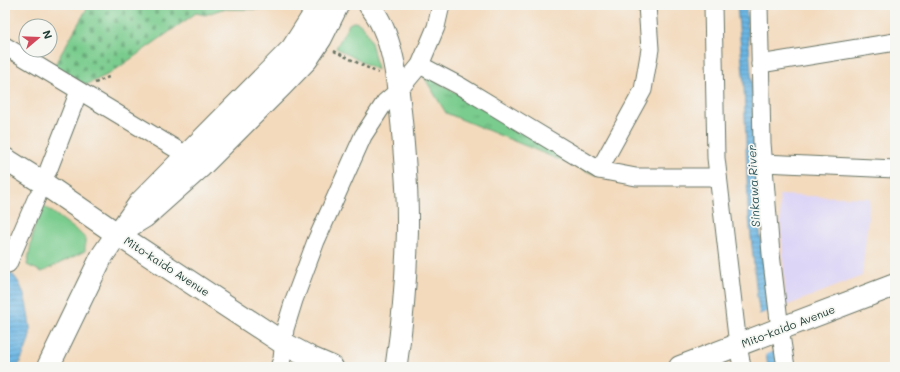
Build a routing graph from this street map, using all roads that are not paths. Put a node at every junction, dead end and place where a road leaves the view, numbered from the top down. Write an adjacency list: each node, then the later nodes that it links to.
1 (317, 5): 14 (street)
2 (338, 5): 22 (street)
3 (369, 5): 12 (street)
4 (441, 5): 11 (street)
5 (647, 5): 18 (street)
6 (713, 5): 20 (street)
7 (759, 5): 10 (street)
8 (895, 42): 10 (street)
9 (7, 53): 13 (street)
10 (760, 64): 16 (street)
11 (420, 65): 12 (street); 18 (street)
12 (399, 90): 26 (street); 31 (street)
13 (79, 91): 14 (street); 19 (street)
14 (186, 155): 22 (street)
15 (5, 159): 22 (main road, Mito-kaido Avenue)
16 (764, 163): 17 (street); 25 (street)
17 (895, 169)
18 (599, 170): 20 (street)
19 (48, 171)
20 (718, 177): 27 (street)
21 (37, 197): 23 (street)
22 (118, 234): 26 (main road, Mito-kaido Avenue); 28 (main road)
23 (5, 262)
24 (895, 285): 25 (main road, Mito-kaido Avenue)
25 (778, 330): 27 (main road, Mito-kaido Avenue); 34 (street)
26 (283, 342): 29 (street); 30 (main road, Mito-kaido Avenue)
27 (741, 343): 32 (main road, Mito-kaido Avenue); 33 (street)
28 (52, 359)
29 (278, 367)
30 (332, 367)
31 (396, 367)
32 (680, 367)
33 (742, 367)
34 (786, 367)

